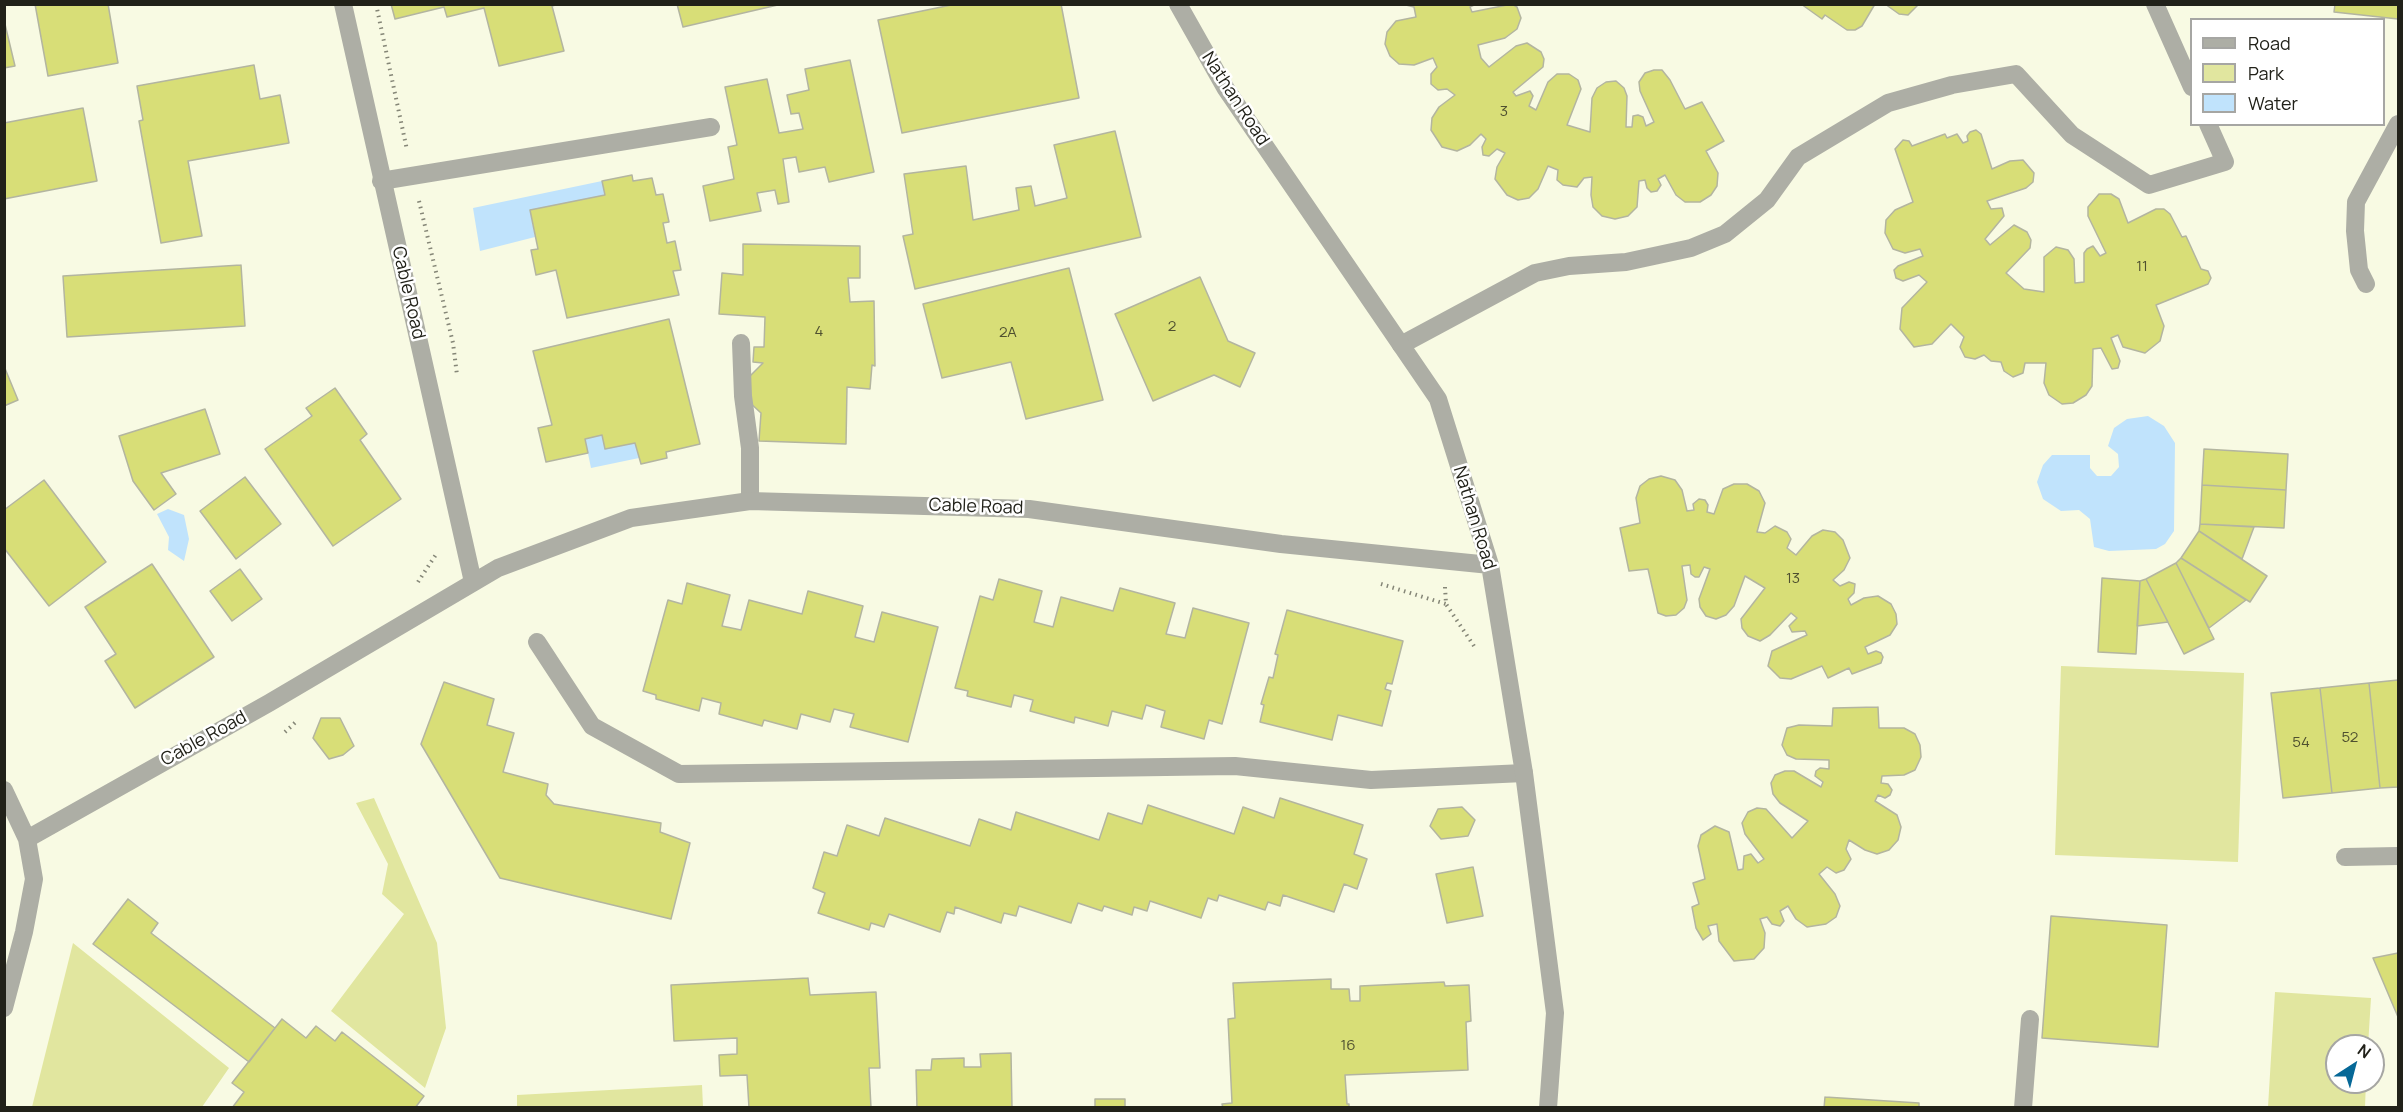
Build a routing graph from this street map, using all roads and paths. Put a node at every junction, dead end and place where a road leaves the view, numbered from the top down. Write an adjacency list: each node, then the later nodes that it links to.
1 (343, 4): 8 (street, Cable Road)
2 (1178, 4): 11 (street, Nathan Road)
3 (2155, 4): 4 (street)
4 (2190, 83)
5 (2398, 124): 9 (street)
6 (2209, 126): 11 (street)
7 (711, 127): 8 (street)
8 (381, 181): 15 (street, Cable Road)
9 (2366, 284)
10 (741, 344): 12 (street)
11 (1401, 345): 14 (street, Nathan Road)
12 (750, 501): 14 (street, Cable Road); 15 (street, Cable Road)
13 (438, 546): 17 (path)
14 (1490, 564): 22 (street, Nathan Road)
15 (473, 582): 24 (street, Cable Road)
16 (1379, 584): 18 (path)
17 (410, 587)
18 (1446, 604)
19 (537, 642): 22 (street)
20 (301, 717): 21 (path)
21 (285, 732)
22 (1524, 773): 29 (street, Nathan Road)
23 (4, 789): 24 (street)
24 (27, 839): 27 (street)
25 (2398, 856): 26 (street)
26 (2345, 857)
27 (4, 1008)
28 (2030, 1019): 30 (street)
29 (1548, 1107)
30 (2024, 1107)

